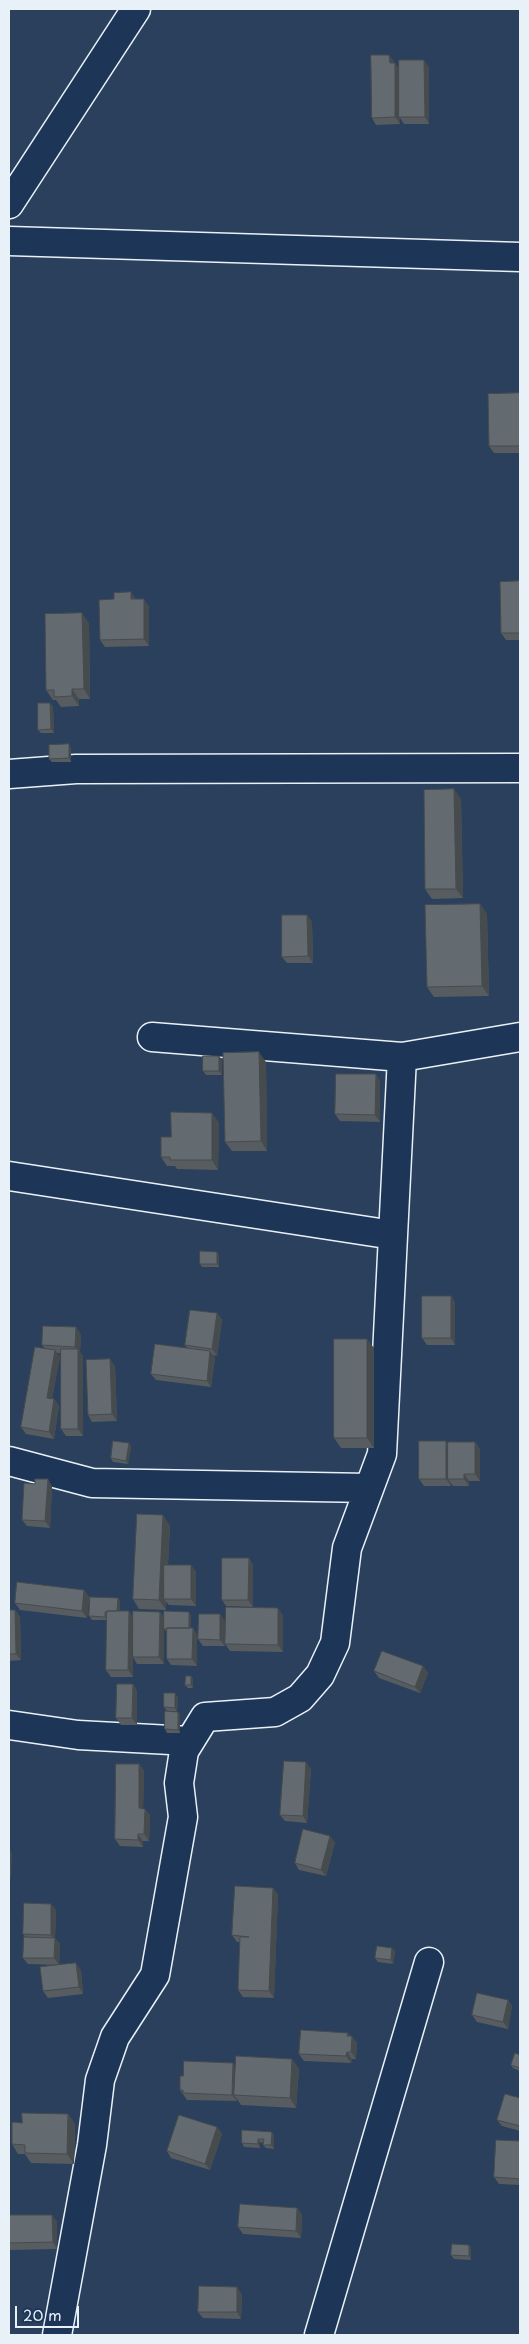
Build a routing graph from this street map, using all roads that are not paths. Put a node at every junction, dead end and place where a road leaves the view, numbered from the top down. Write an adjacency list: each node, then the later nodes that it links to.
1 (136, 9): 2 (street)
2 (9, 204)
3 (9, 241): 4 (street)
4 (520, 257)
5 (520, 768): 6 (street)
6 (9, 774)
7 (520, 1037): 9 (street)
8 (152, 1038): 9 (street)
9 (402, 1057): 11 (street)
10 (9, 1176): 11 (street)
11 (393, 1235): 13 (street)
12 (9, 1461): 13 (street)
13 (369, 1488): 15 (street)
14 (9, 1725): 15 (street)
15 (188, 1741): 17 (street)
16 (429, 1962): 18 (street)
17 (58, 2335)
18 (319, 2335)

